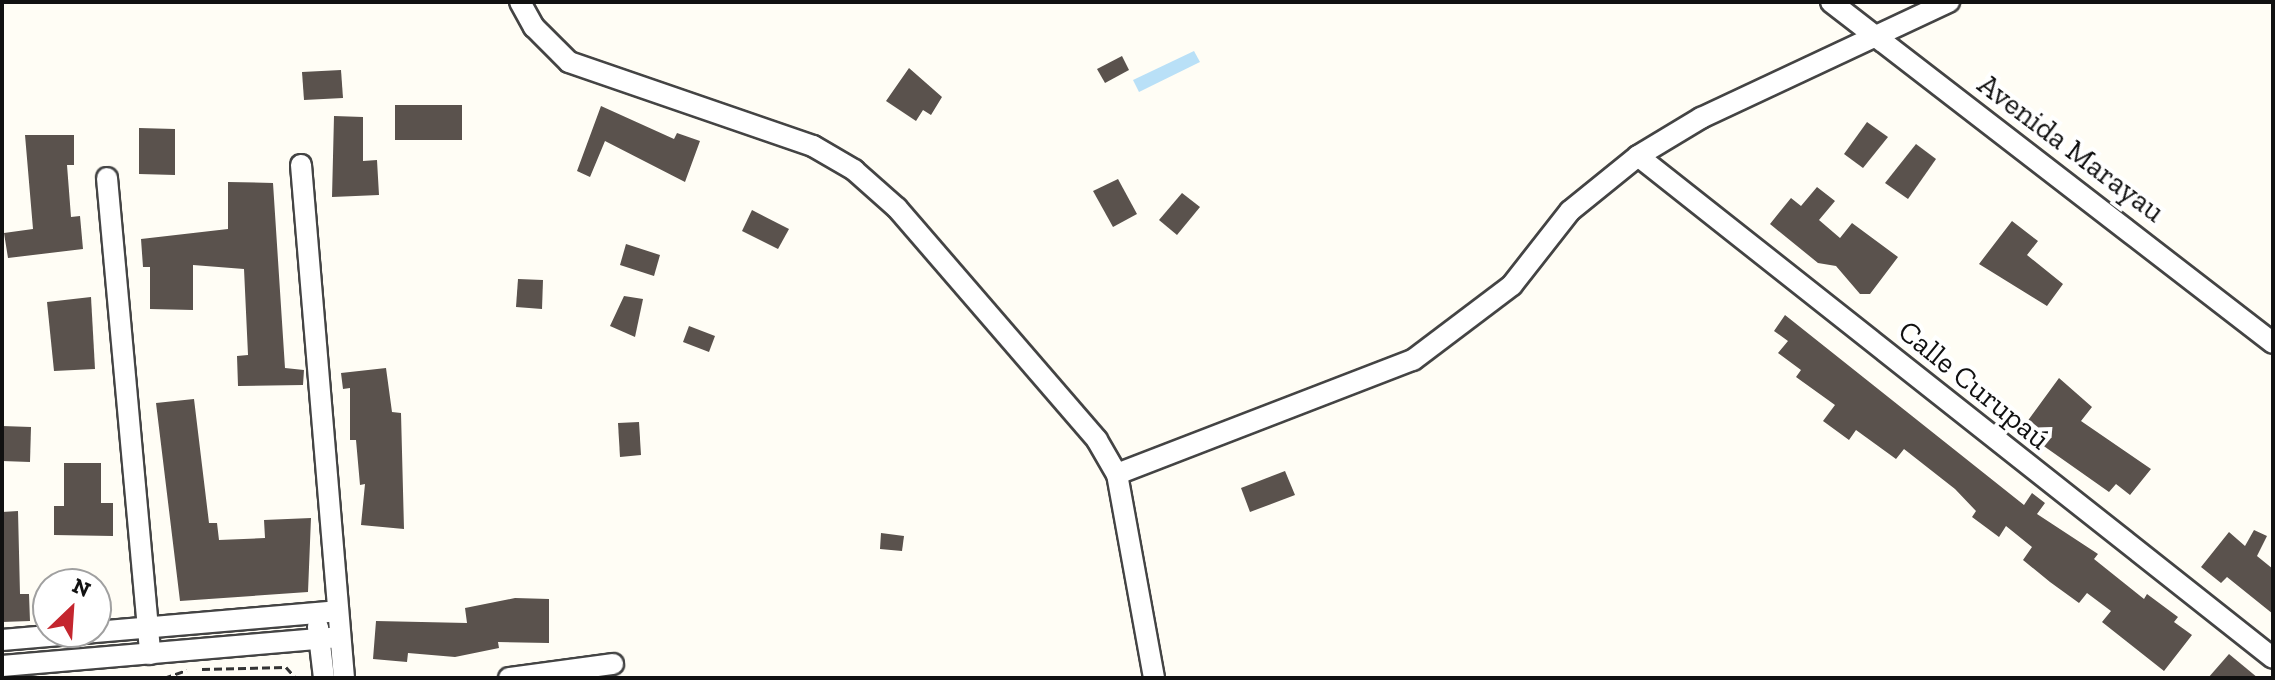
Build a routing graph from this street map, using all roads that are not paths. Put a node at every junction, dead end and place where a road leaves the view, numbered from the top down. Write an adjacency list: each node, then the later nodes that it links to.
1 (520, 2): 9 (street)
2 (1831, 2): 4 (street, Avenida Marayau)
3 (1949, 2): 4 (street)
4 (1874, 37): 5 (street); 8 (street, Avenida Marayau)
5 (1638, 156): 9 (street); 15 (street, Calle Curupaú)
6 (301, 165): 10 (street)
7 (107, 178): 11 (street)
8 (2273, 343)
9 (1117, 474): 21 (street)
10 (328, 608): 11 (street); 12 (street)
11 (148, 628): 13 (street); 14 (street)
12 (330, 638): 14 (street); 18 (street); 19 (street)
13 (2, 640)
14 (150, 654): 17 (street)
15 (2273, 658)
16 (613, 664): 20 (street)
17 (2, 666)
18 (324, 678)
19 (344, 678)
20 (509, 678)
21 (1154, 678)

